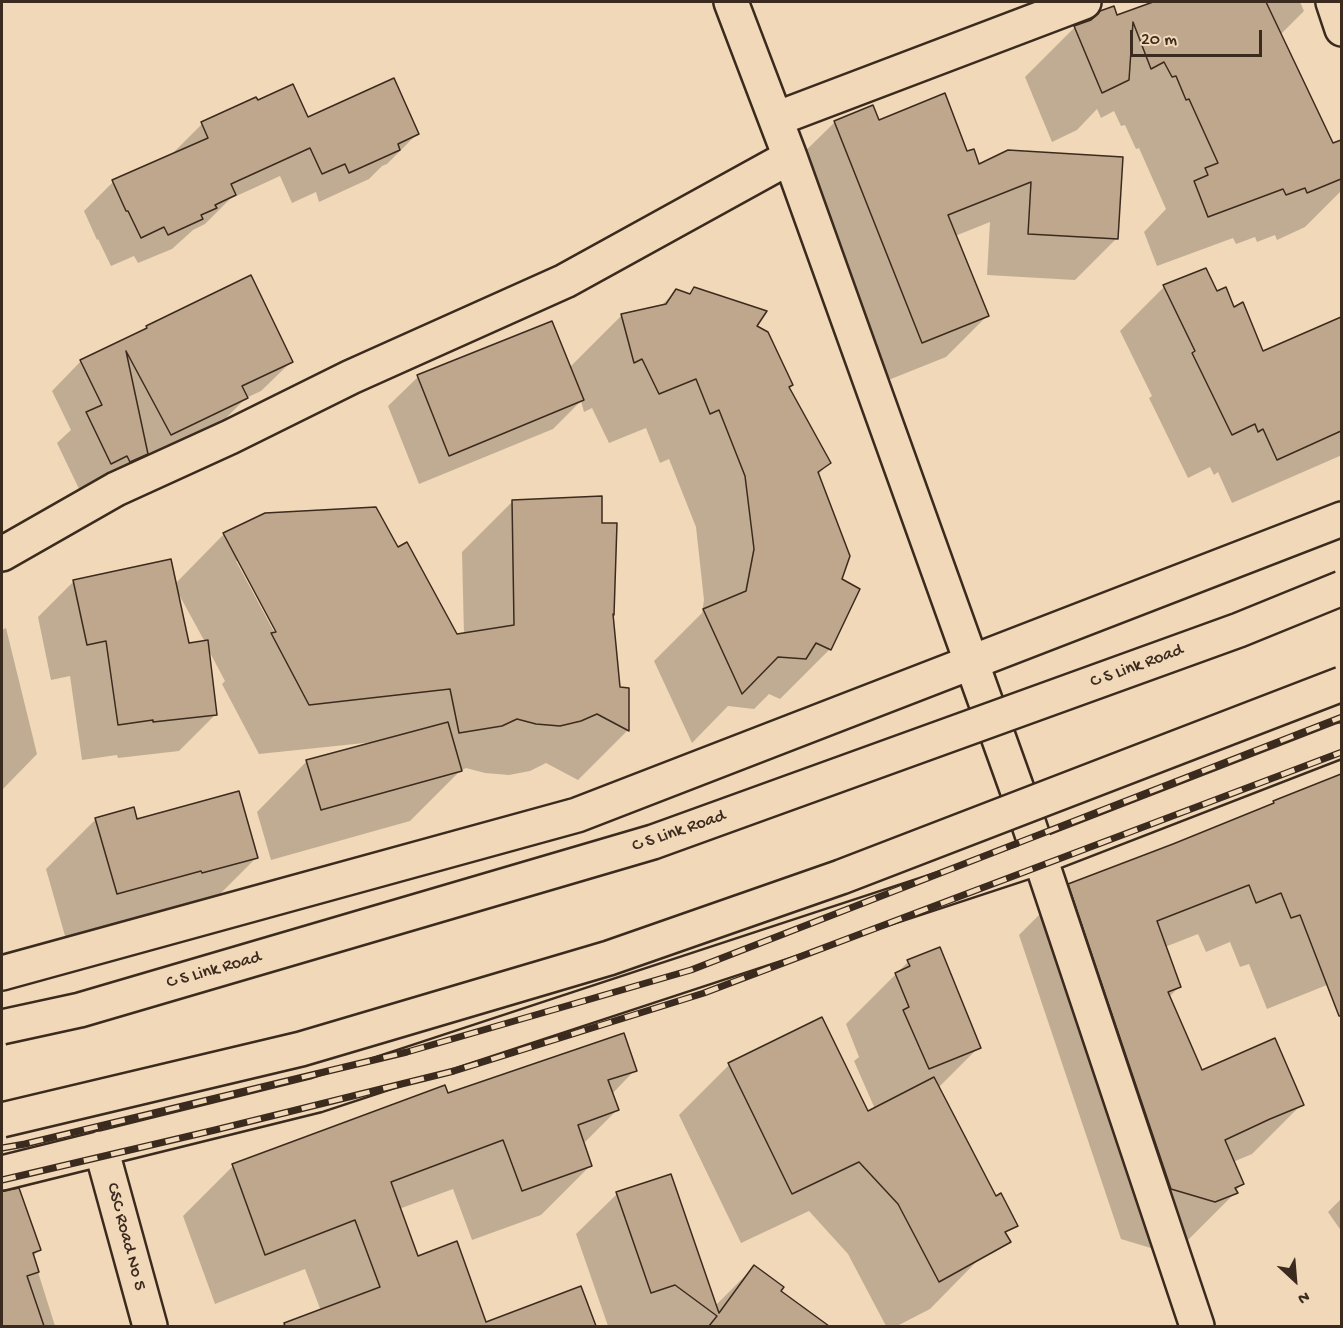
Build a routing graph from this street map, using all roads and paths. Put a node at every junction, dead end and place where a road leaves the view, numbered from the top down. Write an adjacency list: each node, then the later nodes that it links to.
1 (731, 2): 5 (street)
2 (1084, 2): 5 (street)
3 (1334, 2): 4 (street)
4 (1341, 29)
5 (776, 119): 6 (street)
6 (790, 157): 8 (street); 10 (street)
7 (1341, 519): 10 (street)
8 (2, 554)
9 (1341, 588): 15 (street, C S Link Road, bridge)
10 (972, 663): 13 (street); 14 (street)
11 (1341, 684): 16 (street, bridge)
12 (1341, 740): 13 (street)
13 (1040, 857): 17 (street); 20 (street)
14 (2, 973)
15 (2, 1027)
16 (2, 1120)
17 (100, 1148): 18 (street); 19 (street, CSC Road No 5)
18 (2, 1173)
19 (150, 1326)
20 (1197, 1326)

